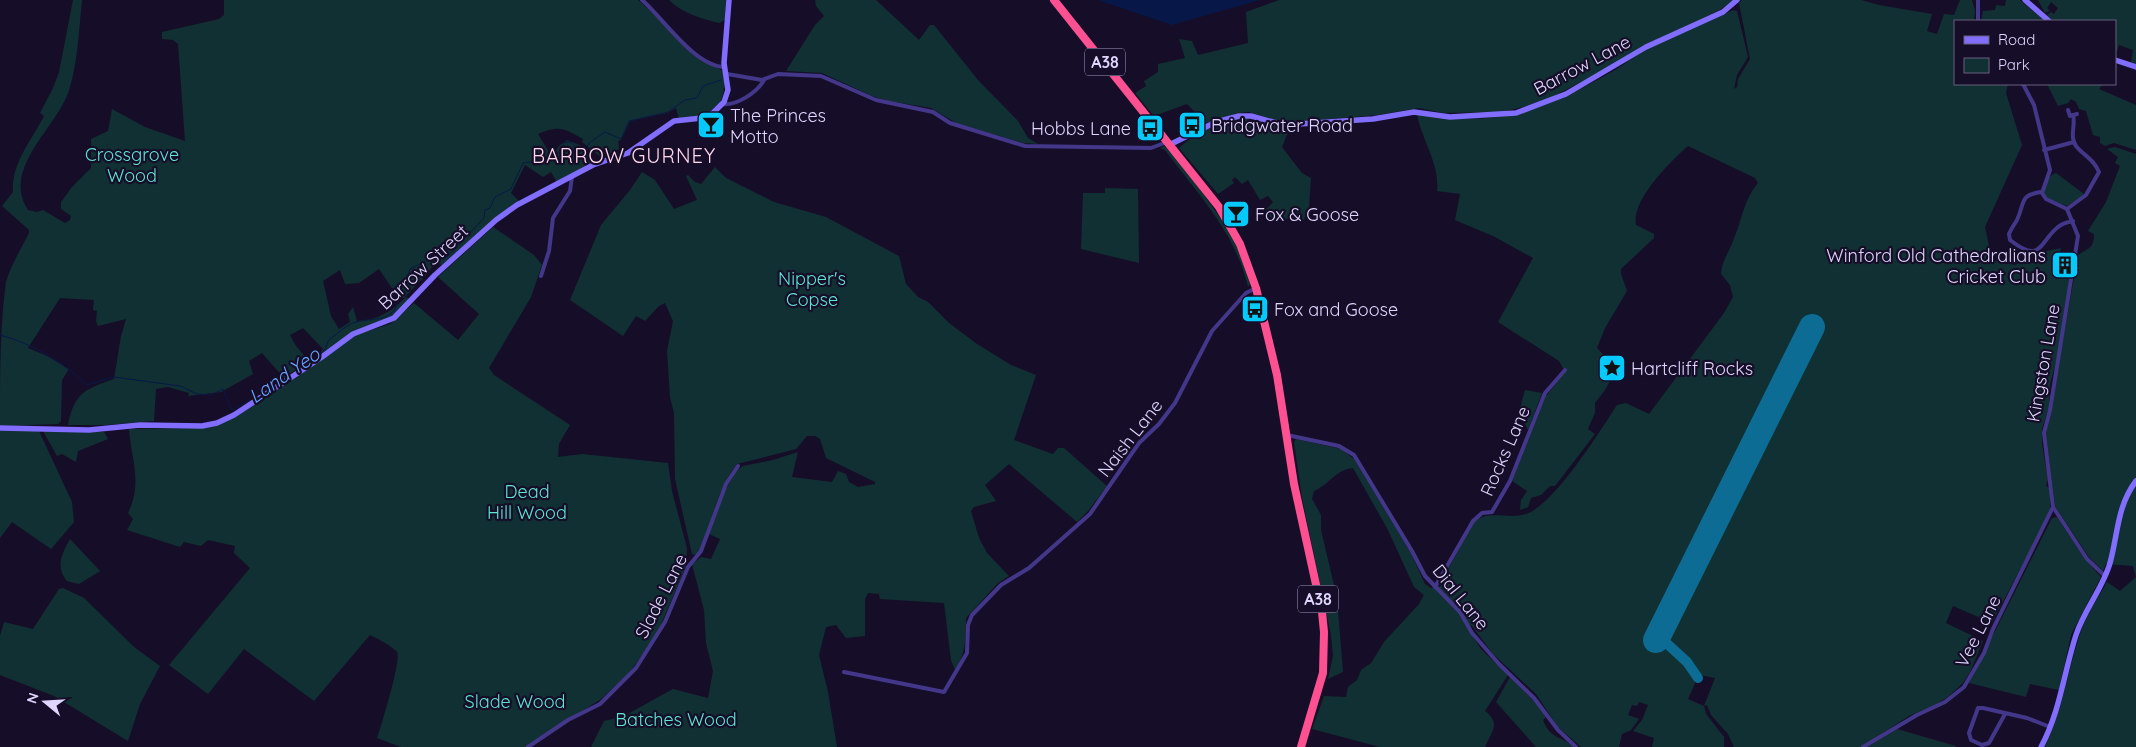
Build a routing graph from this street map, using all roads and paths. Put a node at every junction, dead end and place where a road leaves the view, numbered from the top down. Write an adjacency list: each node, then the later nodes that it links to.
1 (642, 0): 10 (street)
2 (729, 0): 10 (main road)
3 (1054, 0): 18 (highway, A38)
4 (1737, 0): 18 (main road, Barrow Lane)
5 (1978, 0): 7 (street)
6 (2025, 0): 8 (main road)
7 (1978, 20)
8 (2048, 20)
9 (2116, 60): 11 (main road)
10 (725, 67): 12 (main road)
11 (2136, 67)
12 (727, 74): 13 (street); 15 (main road)
13 (764, 80): 15 (street); 18 (street)
14 (2023, 85): 19 (street)
15 (722, 104): 20 (main road, Barrow Street)
16 (2068, 110): 17 (street)
17 (2074, 142): 19 (street); 22 (street)
18 (1168, 144): 25 (highway, A38)
19 (2044, 150): 21 (street)
20 (572, 177): 24 (street); 27 (main road, Barrow Street)
21 (2041, 192): 22 (street); 23 (street)
22 (2067, 209): 23 (street, Kingston Lane)
23 (2073, 222): 31 (street, Kingston Lane)
24 (541, 276)
25 (1256, 288): 28 (highway, A38); 36 (street, Naish Lane)
26 (1565, 370): 35 (street, Rocks Lane)
27 (0, 428)
28 (1287, 435): 35 (street, Dial Lane); 40 (highway, A38)
29 (738, 466): 39 (street, Slade Lane)
30 (2136, 481): 34 (main road)
31 (2053, 507): 32 (street, Vee Lane); 33 (street)
32 (2050, 515): 33 (street); 42 (street, Vee Lane)
33 (2058, 515): 34 (street)
34 (2105, 576): 38 (main road)
35 (1436, 587): 41 (street, Dial Lane)
36 (844, 672)
37 (2004, 714): 37 (street); 38 (street)
38 (2050, 727): 43 (main road)
39 (528, 747)
40 (1301, 747)
41 (1576, 747)
42 (1863, 747)
43 (2041, 747)

